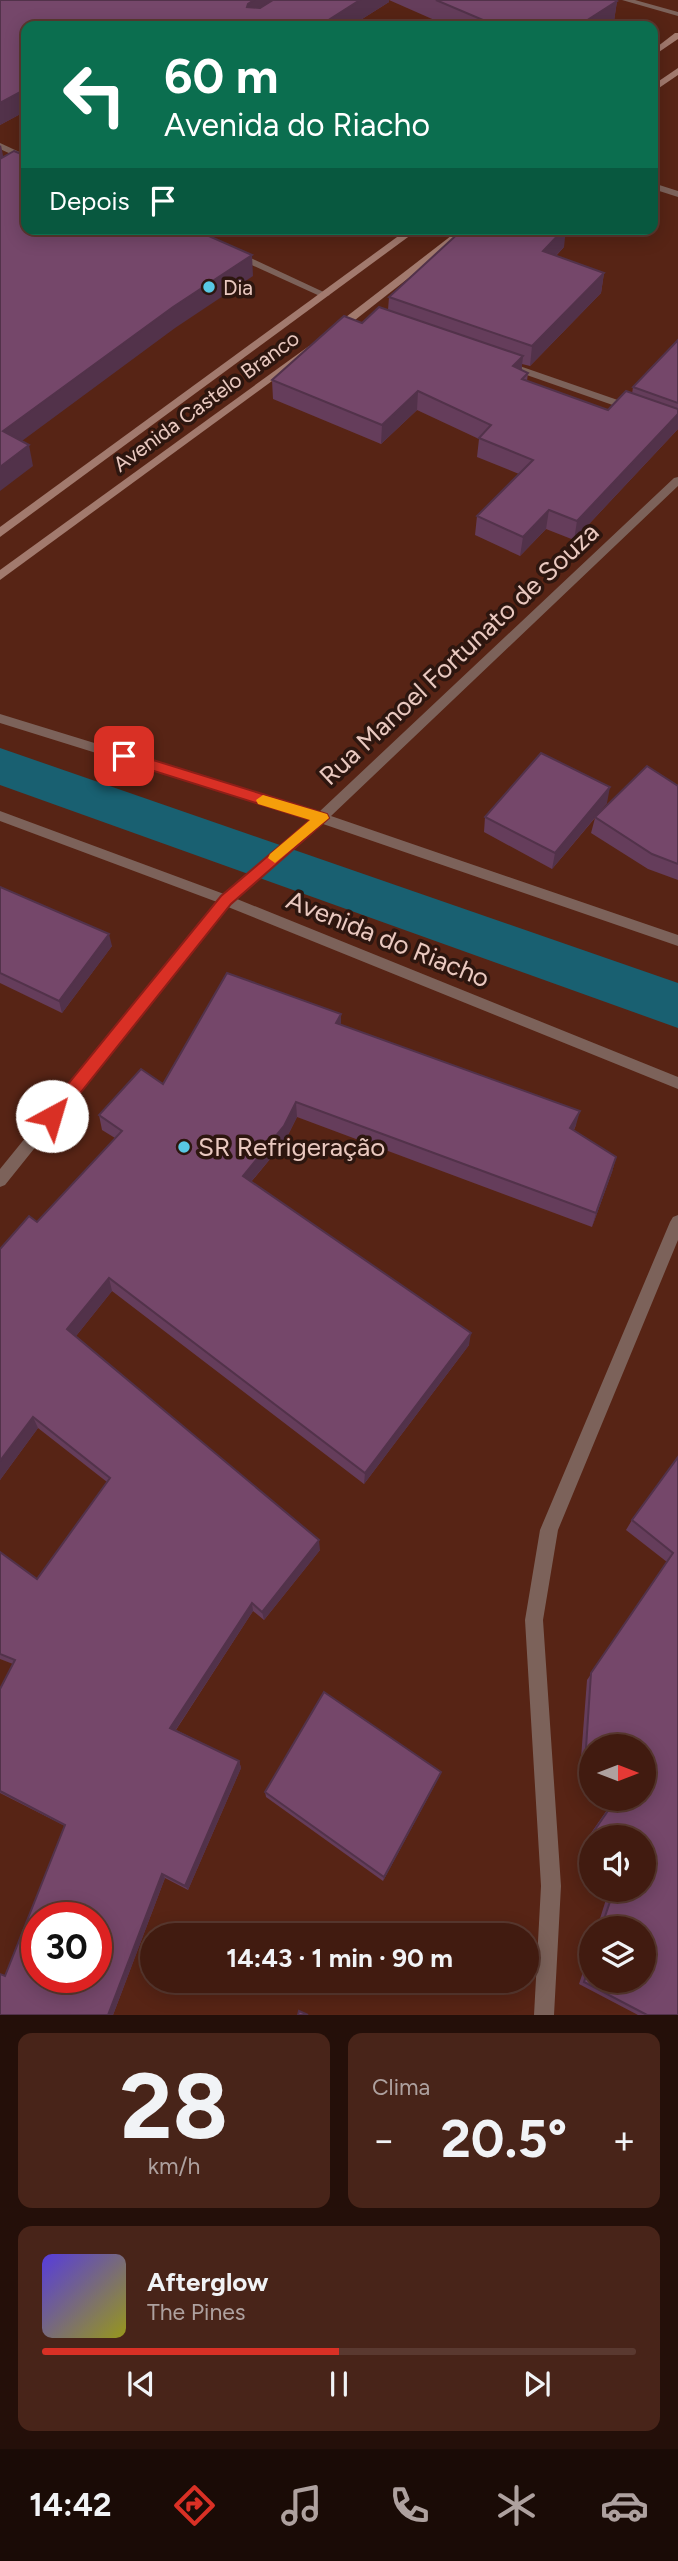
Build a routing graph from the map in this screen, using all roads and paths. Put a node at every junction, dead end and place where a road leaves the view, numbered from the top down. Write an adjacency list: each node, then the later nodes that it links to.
1 (626, 0): 2 (street)
2 (678, 14)
3 (678, 35): 4 (main road)
4 (658, 50)
5 (678, 71): 6 (main road)
6 (658, 85)
7 (0, 146): 8 (street)
8 (21, 160)
9 (658, 188): 10 (street)
10 (678, 194)
11 (406, 235): 14 (main road, Avenida Castelo Branco)
12 (458, 235): 15 (main road, Avenida Castelo Branco)
13 (229, 251): 14 (street)
14 (324, 295): 22 (main road, Avenida Castelo Branco)
15 (358, 313): 16 (street); 17 (main road, Avenida Castelo Branco)
16 (371, 318)
17 (332, 332)
18 (321, 340): 23 (main road, Avenida Castelo Branco)
19 (499, 362): 20 (street)
20 (640, 411)
21 (678, 481): 26 (street, Rua Manoel Fortunato de Souza)
22 (0, 533)
23 (0, 576)
24 (0, 718): 26 (street)
25 (0, 817): 27 (street, Avenida do Riacho)
26 (321, 818): 27 (street, Rua Manoel Fortunato de Souza); 28 (street)
27 (226, 900): 29 (street, Avenida do Riacho); 30 (street, Rua Manoel Fortunato de Souza)
28 (678, 941)
29 (678, 1083)
30 (0, 1180)
31 (678, 1222): 32 (street)
32 (544, 2015)

